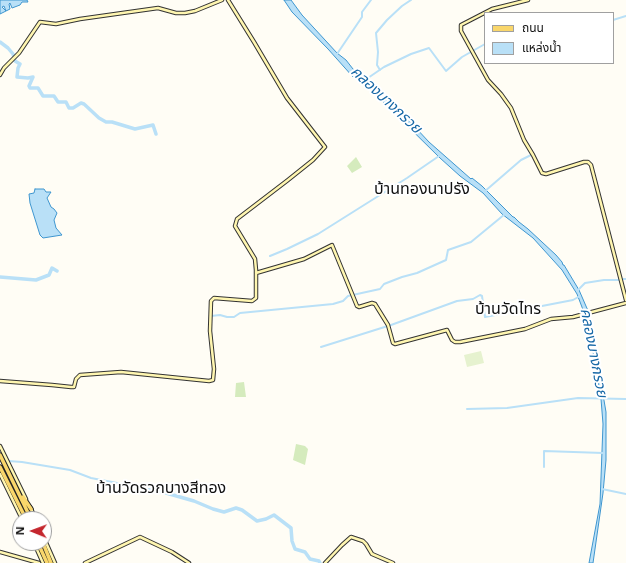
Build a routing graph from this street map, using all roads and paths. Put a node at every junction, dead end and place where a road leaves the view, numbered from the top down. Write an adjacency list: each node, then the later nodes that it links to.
1 (222, 0): 6 (street)
2 (228, 0): 7 (street)
3 (528, 0): 4 (street)
4 (486, 12)
5 (484, 13): 8 (street)
6 (0, 75)
7 (256, 273): 8 (street); 9 (street)
8 (626, 302)
9 (0, 381)
10 (0, 446): 12 (street)
11 (0, 455): 12 (main road)
12 (8, 465): 15 (main road); 16 (street)
13 (0, 467): 18 (main road)
14 (0, 474): 17 (street)
15 (16, 486): 16 (main road); 19 (main road)
16 (31, 508): 20 (street)
17 (18, 511)
18 (22, 511)
19 (27, 511)
20 (32, 511)
21 (38, 551): 26 (street)
22 (42, 551): 30 (main road)
23 (46, 551): 31 (main road)
24 (50, 551): 32 (street)
25 (0, 552): 27 (street)
26 (39, 554): 27 (street); 29 (street)
27 (34, 561): 28 (street)
28 (38, 563)
29 (43, 563)
30 (47, 563)
31 (51, 563)
32 (55, 563)
33 (85, 563): 34 (street)
34 (189, 563)
35 (326, 563): 36 (street)
36 (393, 563)

